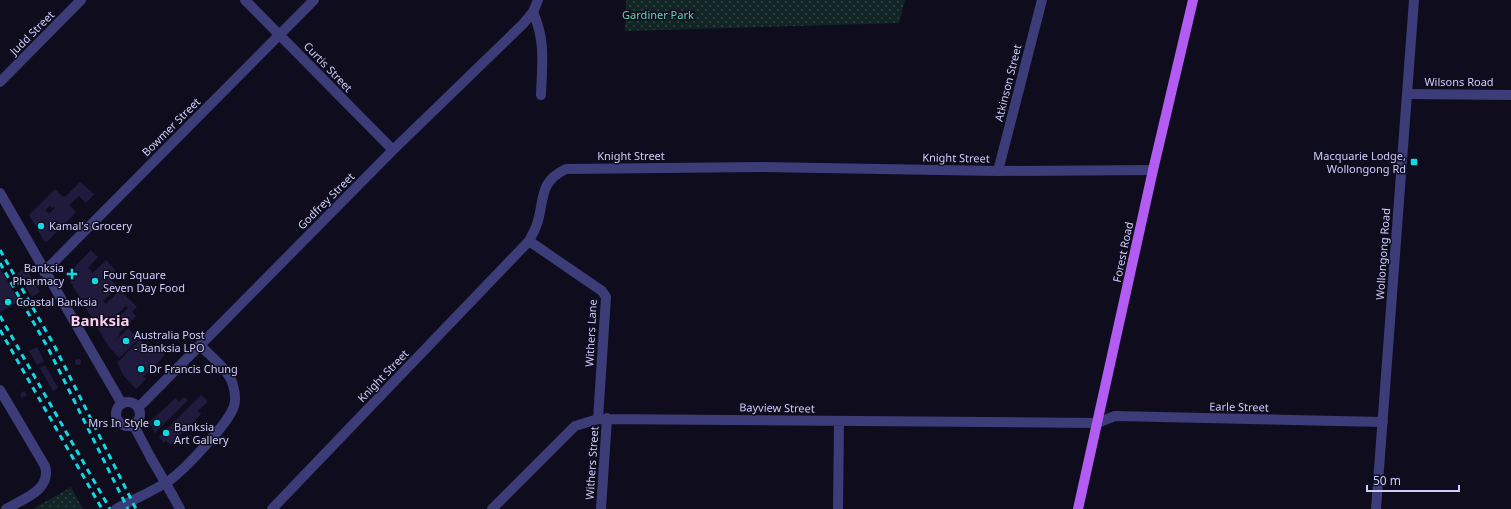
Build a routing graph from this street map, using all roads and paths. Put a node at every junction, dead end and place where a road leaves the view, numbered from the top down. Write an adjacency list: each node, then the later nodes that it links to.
1 (81, 0): 10 (street, Judd Street)
2 (245, 0): 9 (street, Curtis Street)
3 (314, 0): 9 (street, Bowmer Street)
4 (538, 0): 8 (street, Godfrey Street)
5 (1042, 0): 16 (street, Atkinson Street)
6 (1193, 0): 15 (main road, Forest Road)
7 (1414, 0): 11 (street, Wollongong Road)
8 (533, 12): 12 (street); 14 (street, Godfrey Street)
9 (280, 35): 14 (street, Curtis Street); 19 (street, Bowmer Street)
10 (0, 82)
11 (1407, 94): 13 (street, Wilsons Road); 27 (street, Wollongong Road)
12 (541, 95)
13 (1511, 95)
14 (393, 150): 20 (street, Godfrey Street)
15 (1153, 170): 16 (street, Knight Street); 26 (main road, Forest Road)
16 (998, 171): 18 (street, Knight Street)
17 (0, 193): 19 (street)
18 (529, 241): 24 (street, Withers Lane); 32 (street, Knight Street)
19 (44, 272): 22 (street)
20 (200, 346): 23 (street, Godfrey Street); 30 (street)
21 (0, 390): 29 (street)
22 (122, 404): 23 (street); 28 (street)
23 (138, 408): 28 (street)
24 (602, 418): 25 (street, Bayview Street); 33 (street, Bayview Street); 34 (street, Withers Street)
25 (839, 421): 26 (street, Bayview Street); 35 (street)
26 (1097, 422): 27 (street, Earle Street); 36 (main road, Forest Road)
27 (1382, 422): 37 (street, Wollongong Road)
28 (133, 424): 31 (street, bridge)
29 (6, 509)
30 (116, 509)
31 (180, 509)
32 (272, 509)
33 (492, 509)
34 (601, 509)
35 (838, 509)
36 (1078, 509)
37 (1376, 509)

